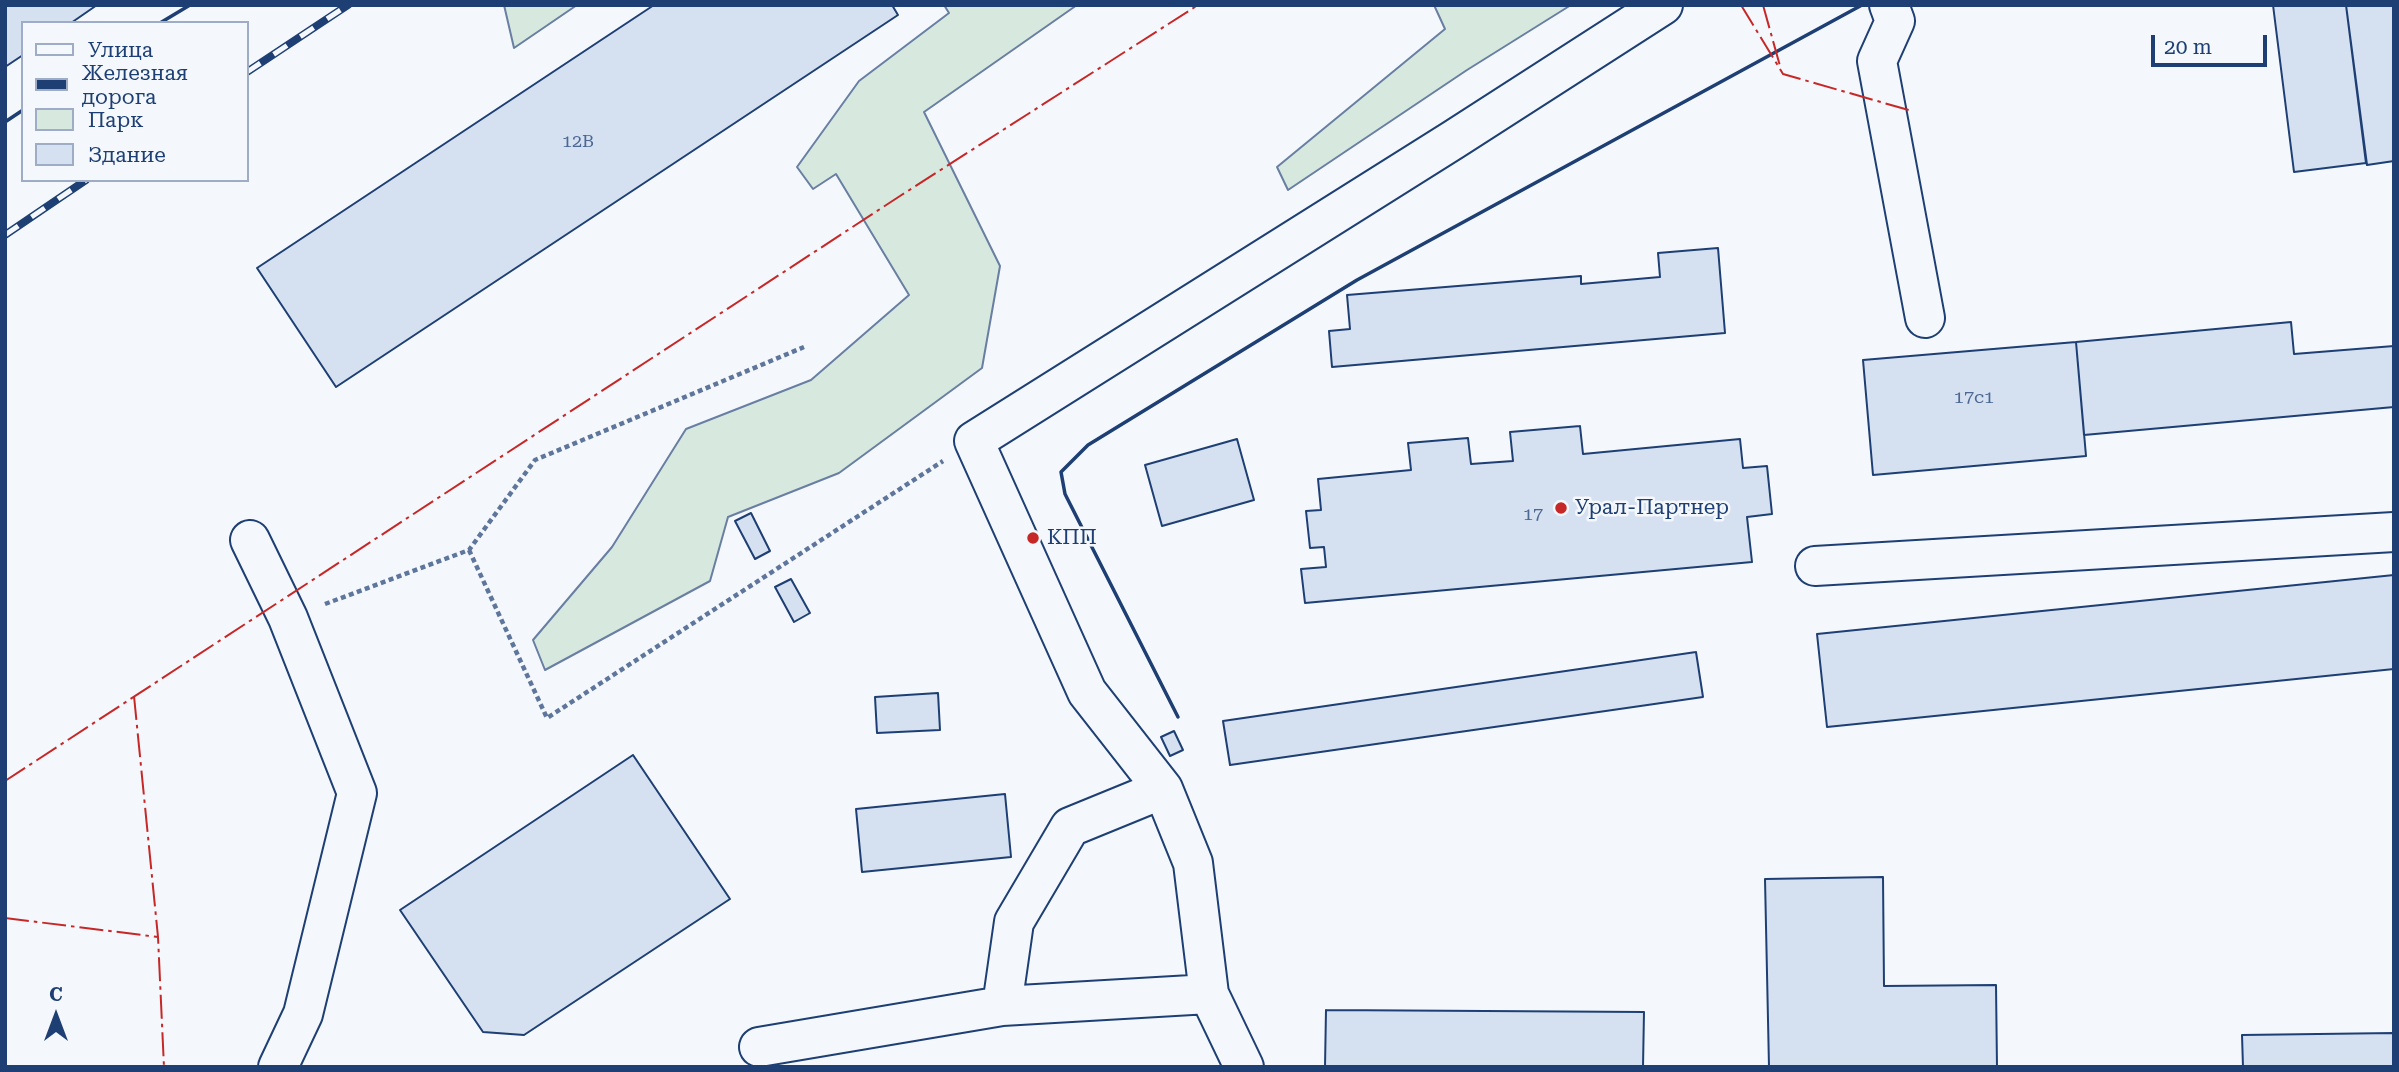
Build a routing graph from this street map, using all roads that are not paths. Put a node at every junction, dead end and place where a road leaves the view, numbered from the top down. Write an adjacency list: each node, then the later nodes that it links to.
1 (1663, 5): 7 (street)
2 (1889, 5): 3 (street)
3 (1925, 318)
4 (2394, 533): 6 (street)
5 (250, 540): 11 (street)
6 (1815, 566)
7 (1163, 789): 8 (street); 9 (street)
8 (1209, 995): 9 (street); 12 (street)
9 (1002, 1006): 10 (street)
10 (760, 1047)
11 (278, 1067)
12 (1244, 1067)

